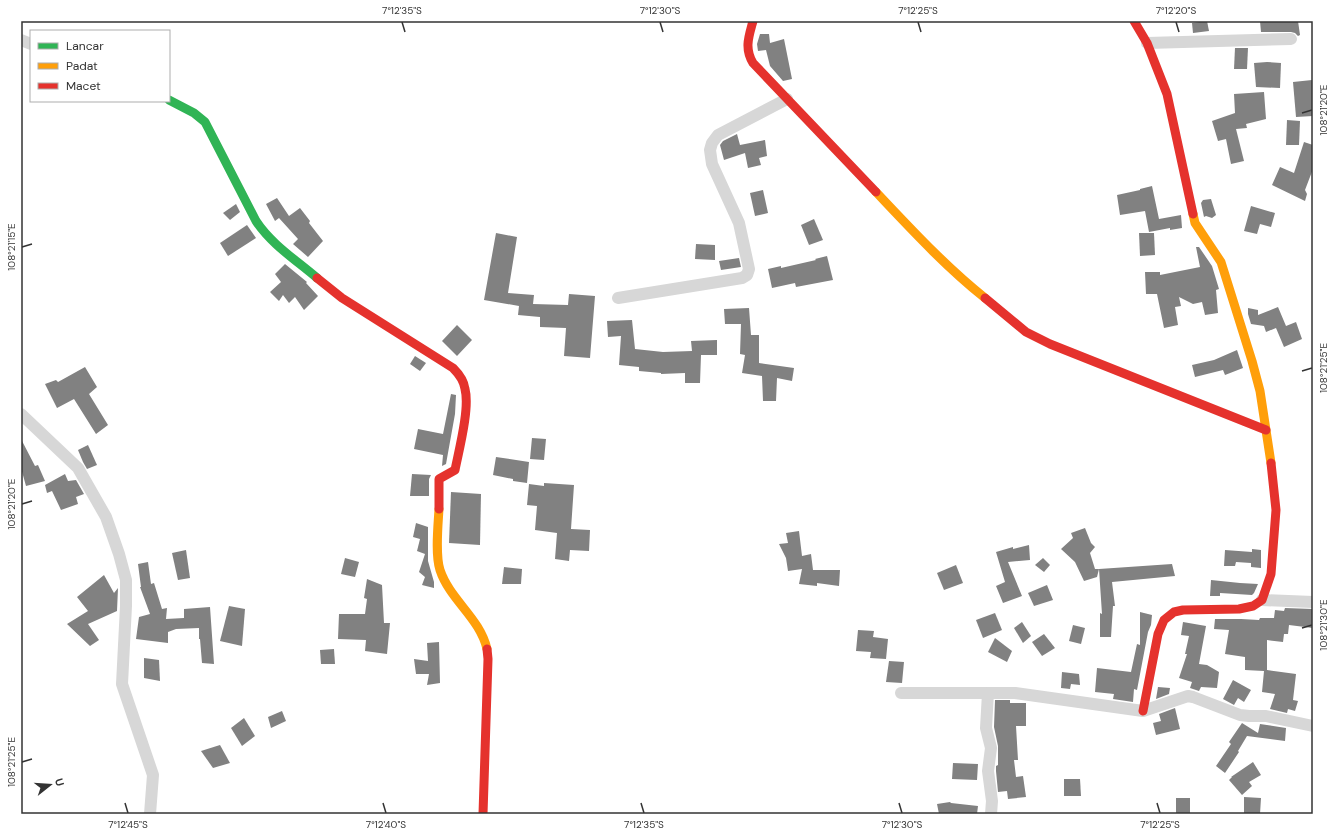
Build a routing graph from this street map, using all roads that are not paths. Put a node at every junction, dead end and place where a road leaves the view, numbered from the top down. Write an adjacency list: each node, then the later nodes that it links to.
1 (753, 21): 5 (street)
2 (1134, 21): 4 (street)
3 (1291, 39): 4 (street)
4 (1146, 43): 9 (street)
5 (787, 99): 7 (street); 9 (street)
6 (170, 101): 17 (street)
7 (618, 298)
8 (21, 414): 16 (street)
9 (1266, 430): 10 (street)
10 (1262, 600): 11 (street); 14 (street)
11 (1313, 602)
12 (901, 693): 13 (street)
13 (988, 693): 14 (street); 18 (street)
14 (1143, 710): 15 (street)
15 (1313, 726)
16 (150, 814)
17 (483, 814)
18 (991, 814)

